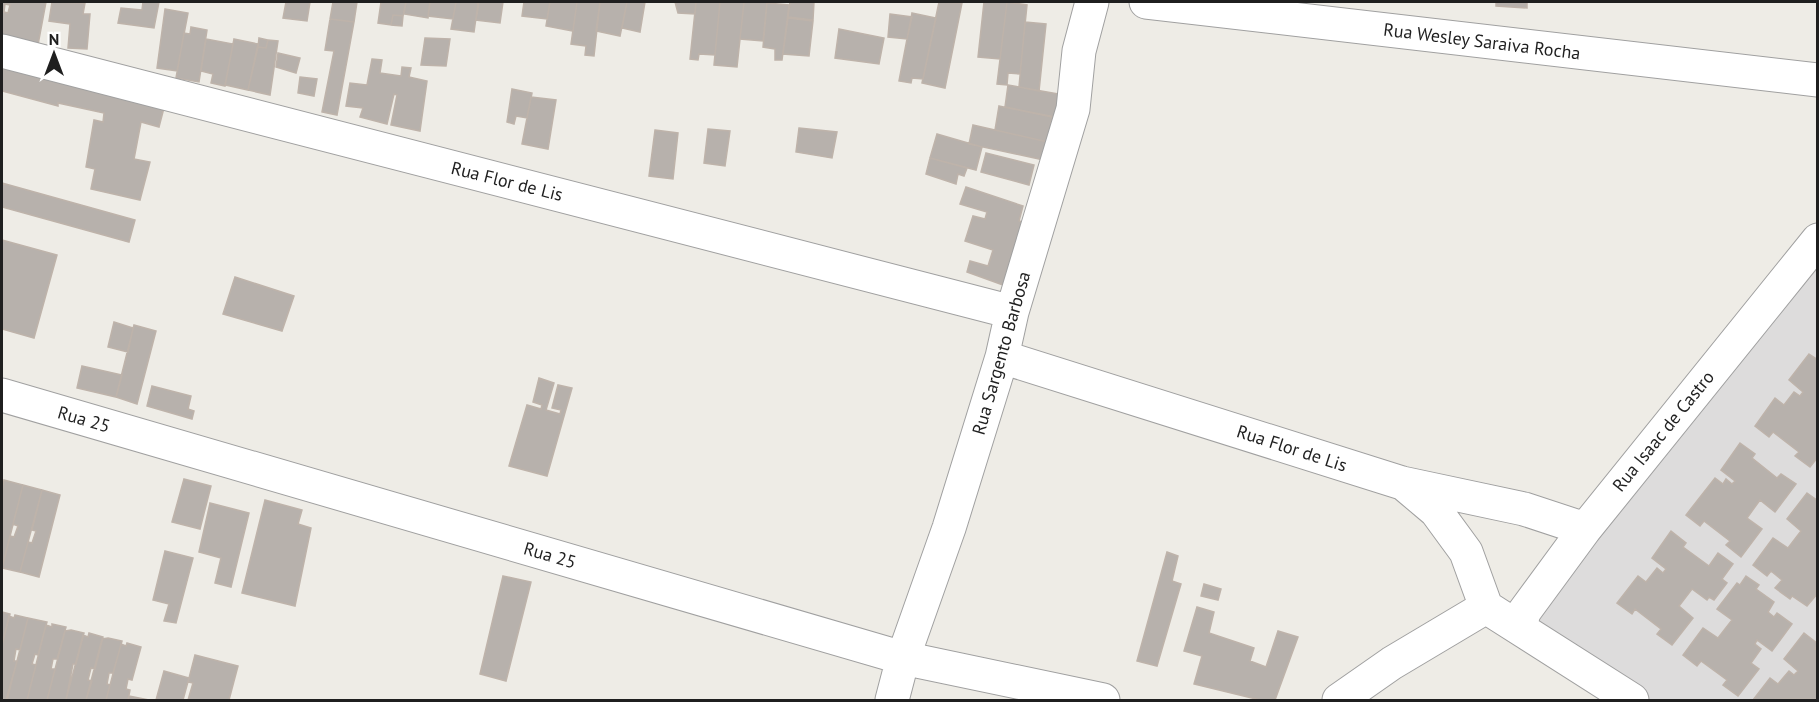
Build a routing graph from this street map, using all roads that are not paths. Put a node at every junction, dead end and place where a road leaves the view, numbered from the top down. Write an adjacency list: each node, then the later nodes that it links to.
1 (1092, 2): 6 (street, Rua Sargento Barbosa)
2 (1146, 2): 4 (street, Rua Wesley Saraiva Rocha)
3 (2, 51): 6 (street, Rua Flor de Lis)
4 (1818, 81)
5 (1818, 240): 10 (street, Rua Isaac de Castro)
6 (1012, 312): 7 (street, Rua Sargento Barbosa)
7 (1002, 357): 9 (street, Rua Flor de Lis); 13 (street, Rua Sargento Barbosa)
8 (2, 395): 13 (street, Rua 25)
9 (1402, 483): 10 (street, Rua Flor de Lis); 11 (street)
10 (1585, 529): 12 (street, Rua Isaac de Castro)
11 (1486, 607): 12 (street); 16 (street)
12 (1520, 628): 17 (street)
13 (903, 658): 14 (street, Rua Sargento Barbosa); 15 (street, Rua 25)
14 (892, 700)
15 (1103, 700)
16 (1339, 700)
17 (1632, 700)

